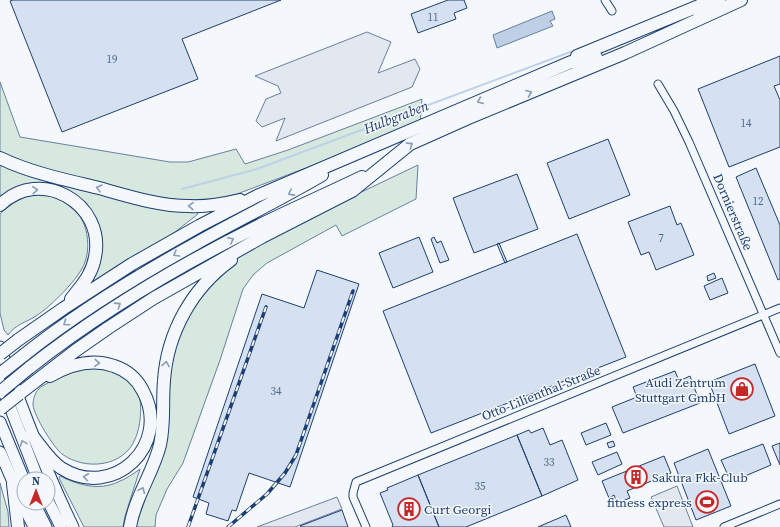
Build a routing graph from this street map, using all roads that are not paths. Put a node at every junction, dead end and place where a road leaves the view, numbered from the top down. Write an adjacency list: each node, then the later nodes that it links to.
1 (605, 0): 4 (street)
2 (740, 0): 5 (highway)
3 (717, 1): 5 (highway)
4 (612, 11)
5 (645, 36): 6 (highway)
6 (621, 47): 8 (highway, one-way to 8); 10 (highway, one-way to 6)
7 (658, 84): 16 (street, Dornierstraße)
8 (425, 123): 11 (highway); 20 (highway, one-way to 20, bridge)
9 (0, 158): 11 (highway, one-way to 9)
10 (380, 168): 13 (highway); 23 (highway, one-way to 10, bridge)
11 (257, 196): 14 (highway)
12 (0, 205): 14 (highway, one-way to 14)
13 (250, 244): 22 (highway); 41 (highway, one-way to 13)
14 (64, 308): 19 (highway, bridge)
15 (780, 308): 16 (street, Otto-Lilienthal-Straße)
16 (764, 314): 18 (street, Dornierstraße); 42 (street, Otto-Lilienthal-Straße)
17 (0, 347): 26 (highway)
18 (780, 353)
19 (0, 354)
20 (0, 374)
21 (0, 381): 28 (highway, one-way to 21)
22 (28, 388): 24 (highway, bridge); 26 (highway, one-way to 26)
23 (0, 392)
24 (0, 409)
25 (0, 422): 29 (highway)
26 (31, 434): 40 (highway)
27 (0, 452): 30 (highway)
28 (35, 471)
29 (16, 473)
30 (16, 477)
31 (780, 504): 43 (street)
32 (18, 511): 36 (highway)
33 (29, 511): 37 (highway)
34 (38, 511): 38 (highway)
35 (53, 511): 39 (highway)
36 (18, 527)
37 (34, 527)
38 (46, 527)
39 (60, 527)
40 (73, 527)
41 (130, 527)
42 (366, 527)
43 (724, 527)

